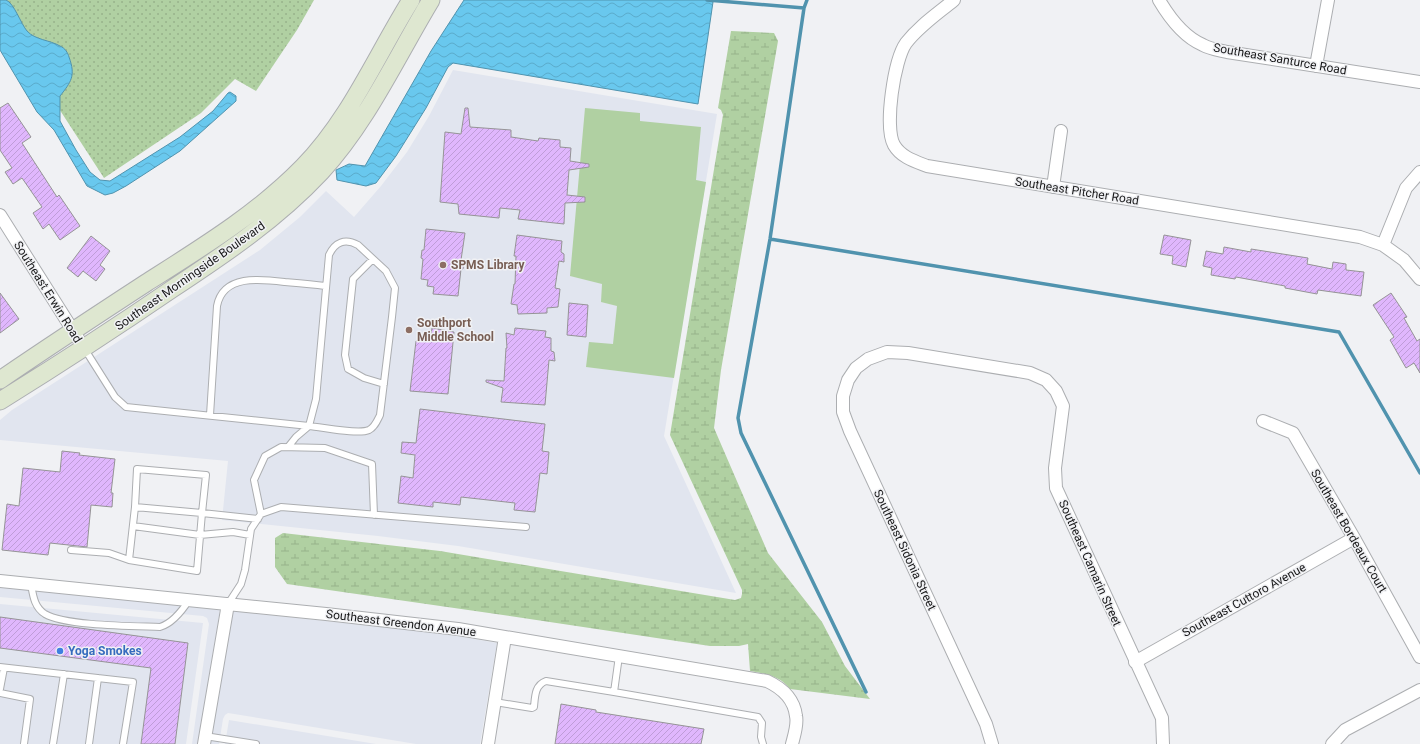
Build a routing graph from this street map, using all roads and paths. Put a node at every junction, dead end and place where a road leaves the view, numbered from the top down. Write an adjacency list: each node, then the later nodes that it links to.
1 (411, 0): 8 (street, Southeast Morningside Boulevard)
2 (431, 0): 9 (street, Southeast Morningside Boulevard)
3 (954, 0): 12 (street, Southeast Pitcher Road)
4 (1159, 0): 6 (street, Southeast Santurce Road)
5 (1328, 0): 6 (street)
6 (1316, 66): 7 (street, Southeast Santurce Road)
7 (1420, 82)
8 (353, 99): 9 (street); 14 (street, Southeast Morningside Boulevard)
9 (370, 108): 16 (street, Southeast Morningside Boulevard)
10 (1060, 132): 12 (street)
11 (1420, 172): 15 (street)
12 (1053, 187): 15 (street, Southeast Pitcher Road)
13 (0, 215): 20 (street, Southeast Erwin Road)
14 (226, 232): 16 (street); 20 (street, Southeast Morningside Boulevard)
15 (1383, 244): 18 (street, Southeast Pitcher Road)
16 (238, 245): 21 (street, Southeast Morningside Boulevard)
17 (373, 259): 19 (lane); 24 (lane); 24 (lane)
18 (1420, 279)
19 (325, 286): 26 (lane); 28 (lane)
20 (72, 330): 21 (street, Southeast Erwin Road); 23 (street, Southeast Morningside Boulevard)
21 (84, 348): 25 (street, Southeast Morningside Boulevard); 26 (lane)
22 (868, 359): 48 (street, Southeast Camarin Street); 66 (street, Southeast Sidonia Street)
23 (0, 380)
24 (384, 384): 28 (lane)
25 (0, 401)
26 (210, 415): 28 (lane)
27 (1263, 421): 38 (street, Southeast Bordeaux Court)
28 (309, 426): 29 (lane)
29 (288, 447): 32 (lane); 33 (lane)
30 (135, 507): 31 (lane); 31 (lane); 34 (lane)
31 (202, 513): 33 (lane); 36 (lane)
32 (374, 515): 33 (lane); 35 (lane)
33 (259, 517): 37 (lane)
34 (133, 526): 36 (lane); 40 (lane)
35 (526, 527)
36 (200, 535): 37 (lane); 40 (lane)
37 (250, 535): 44 (lane)
38 (1354, 538): 47 (street, Southeast Bordeaux Court); 48 (street, Southeast Cuttoro Avenue)
39 (71, 550): 40 (lane)
40 (129, 560)
41 (0, 581): 42 (street, Southeast Greendon Avenue)
42 (31, 584): 43 (street, Southeast Greendon Avenue); 43 (lane)
43 (189, 600): 44 (street, Southeast Greendon Avenue)
44 (228, 604): 45 (street, Southeast Greendon Avenue); 57 (street)
45 (505, 637): 46 (street, Southeast Greendon Avenue); 56 (street)
46 (619, 656): 54 (lane); 65 (street, Southeast Greendon Avenue)
47 (1420, 657)
48 (1135, 662): 67 (street, Southeast Camarin Street)
49 (2, 668): 50 (lane); 52 (lane)
50 (64, 674): 51 (lane); 59 (lane)
51 (98, 678): 60 (lane); 61 (lane)
52 (0, 689)
53 (1420, 690): 68 (street)
54 (614, 692): 56 (lane); 64 (lane)
55 (0, 693): 58 (lane)
56 (495, 702): 63 (street)
57 (204, 740): 62 (lane)
58 (24, 744)
59 (53, 744)
60 (89, 744)
61 (123, 744)
62 (256, 744)
63 (488, 744)
64 (763, 744)
65 (792, 744)
66 (992, 744)
67 (1163, 744)
68 (1332, 744)

